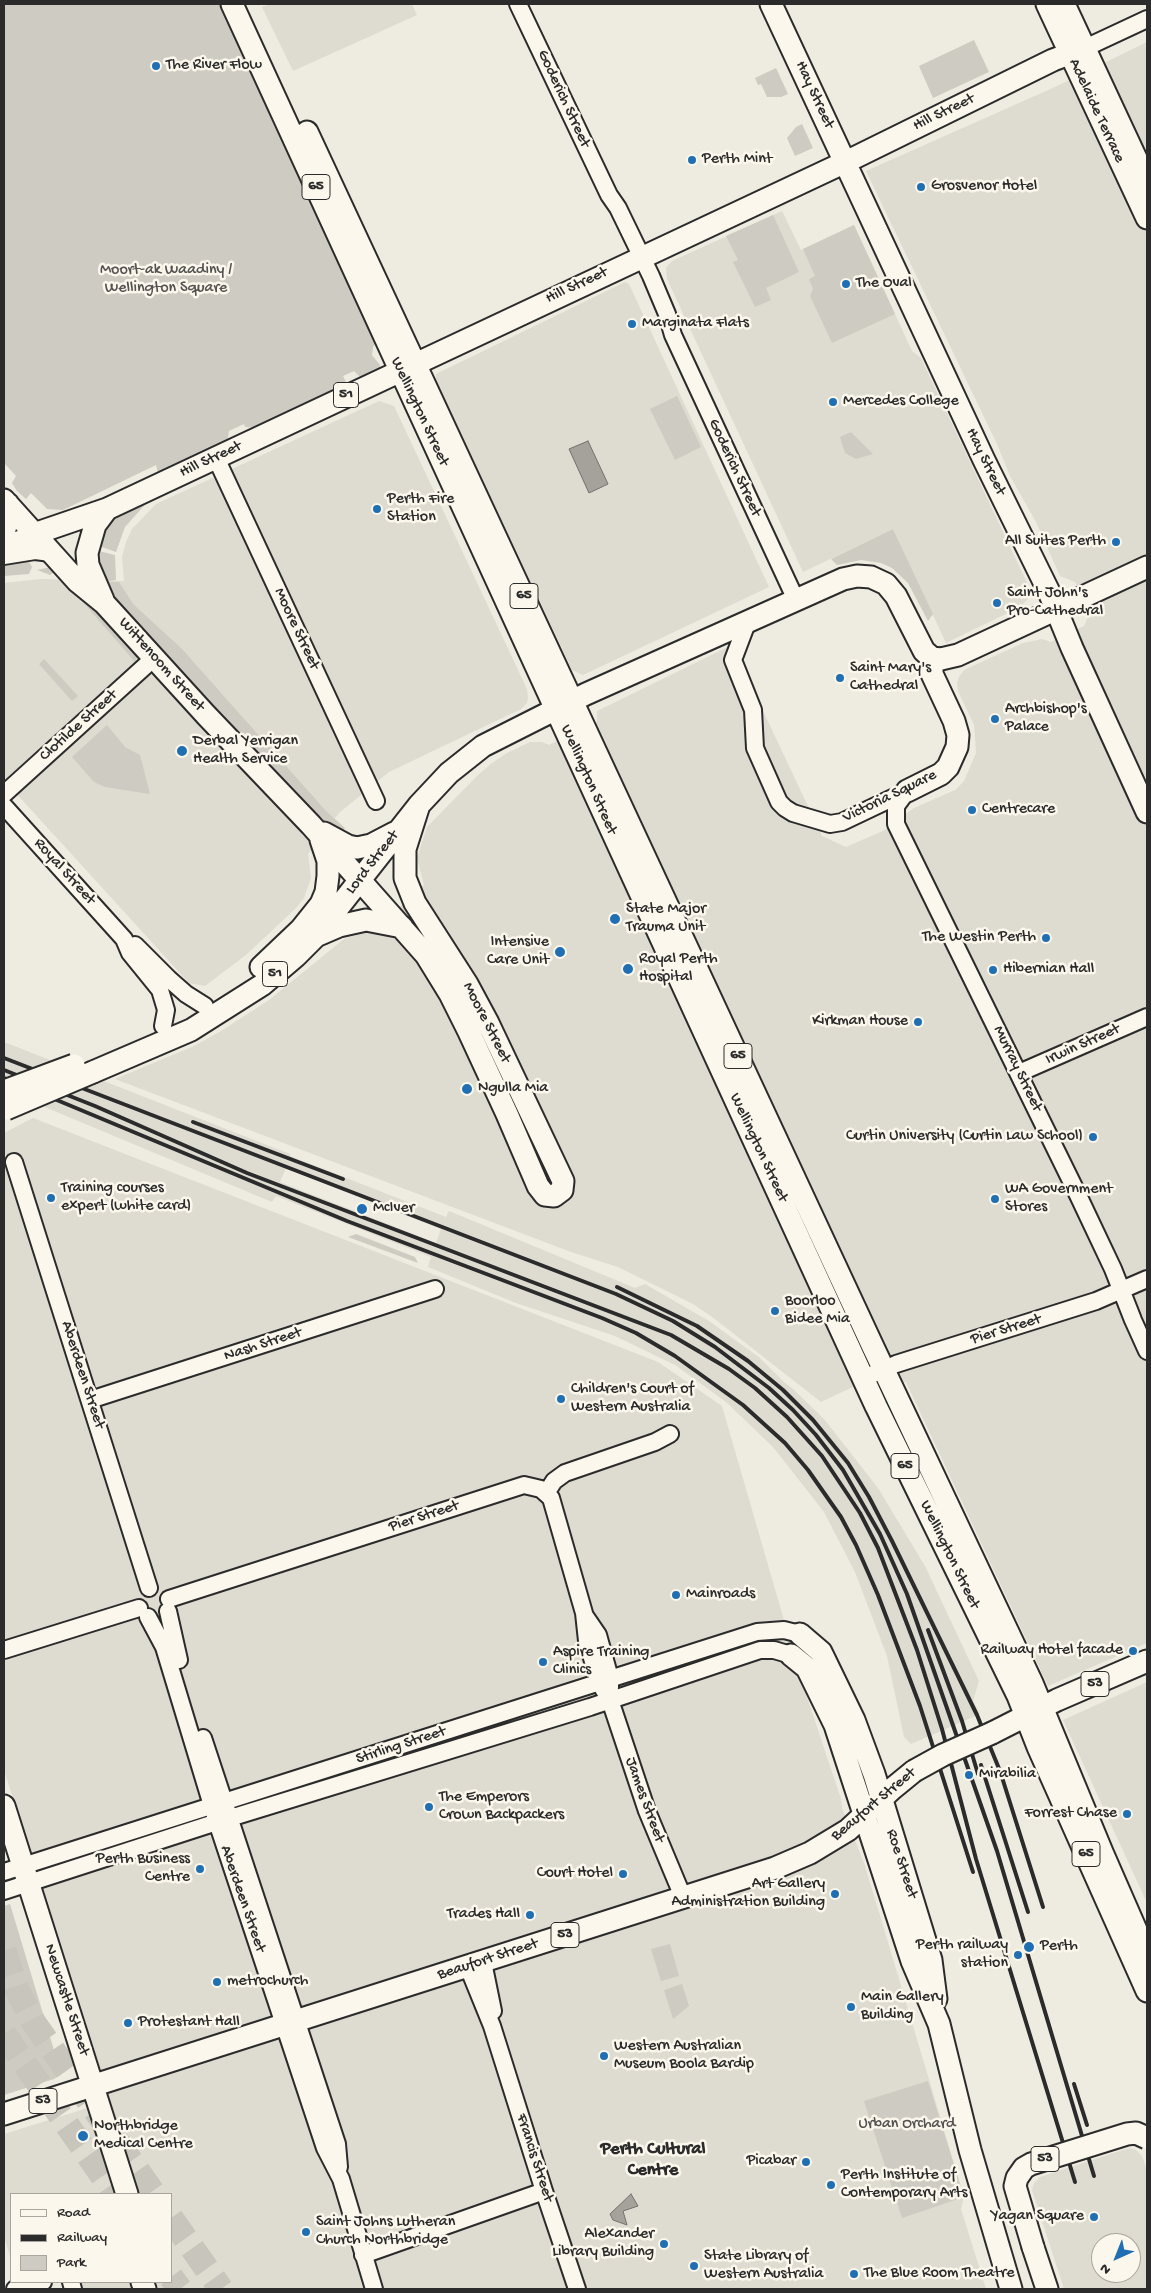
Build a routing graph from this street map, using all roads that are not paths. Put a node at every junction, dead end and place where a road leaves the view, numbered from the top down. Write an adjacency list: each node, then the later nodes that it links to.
1 (232, 4): 13 (main road, Wellington Street / 65)
2 (247, 4): 13 (main road, Wellington Street / 65)
3 (518, 4): 12 (street, Goderich Street)
4 (771, 4): 9 (main road, Hay Street)
5 (1047, 4): 8 (main road, Adelaide Terrace)
6 (1064, 4): 8 (main road, Adelaide Terrace)
7 (1147, 19): 8 (street, Hill Street)
8 (1077, 51): 9 (main road, Hill Street); 10 (main road, Adelaide Terrace); 11 (main road, Adelaide Terrace)
9 (845, 162): 12 (main road, Hill Street); 27 (main road, Hay Street)
10 (1147, 182)
11 (1147, 218)
12 (636, 259): 13 (main road, Hill Street); 25 (street, Goderich Street)
13 (408, 366): 14 (main road, Hill Street / 51); 31 (main road, Wellington Street / 65)
14 (216, 458): 17 (main road, Hill Street / 51); 34 (street, Moore Street)
15 (4, 484): 18 (main road)
16 (6, 502): 19 (main road); 20 (main road, Wittenoom Street)
17 (107, 509): 18 (main road, Hill Street); 26 (main road, Wittenoom Street / 51)
18 (62, 525): 20 (main road, Hill Street)
19 (4, 532)
20 (34, 534): 21 (street, Hill Street); 22 (main road, Wittenoom Street)
21 (4, 544)
22 (51, 553): 23 (street); 26 (main road, Wittenoom Street)
23 (4, 556)
24 (1147, 567): 27 (main road)
25 (796, 600): 28 (main road, Victoria Square); 30 (main road, Victoria Square)
26 (104, 603): 29 (main road, Wittenoom Street / 51)
27 (1057, 609): 30 (main road); 37 (main road, Hay Street)
28 (747, 623): 31 (main road, Lord Street); 32 (street, Victoria Square)
29 (154, 658): 33 (street, Clotilde Street); 38 (main road, Wittenoom Street / 51)
30 (932, 658): 32 (main road, Victoria Square)
31 (564, 705): 35 (main road, Lord Street); 55 (main road, Wellington Street / 65); 56 (main road, Wellington Street / 65)
32 (907, 791): 48 (street, Murray Street)
33 (4, 794)
34 (376, 801)
35 (419, 805): 39 (main road, Lord Street); 41 (main road, Moore Street)
36 (4, 806): 43 (street, Royal Street)
37 (1147, 812)
38 (311, 825): 39 (main road); 40 (main road, Wittenoom Street / 51); 44 (main road, Lord Street / 51)
39 (398, 830): 40 (main road, Lord Street)
40 (359, 881): 41 (main road, Moore Street); 42 (main road, Lord Street / 51)
41 (402, 927): 42 (main road)
42 (314, 937): 47 (main road, Lord Street / 51)
43 (124, 939): 44 (street, Royal Street); 46 (street, Royal Street)
44 (205, 1006): 46 (main road, Lord Street / 51)
45 (1147, 1016): 48 (street, Irwin Street)
46 (163, 1026): 47 (main road, Lord Street / 51)
47 (84, 1068): 49 (main road, Lord Street / 51, bridge)
48 (1019, 1073): 53 (street, Murray Street)
49 (4, 1104)
50 (14, 1162): 57 (street, Aberdeen Street)
51 (1147, 1279): 53 (street, Pier Street)
52 (435, 1289): 57 (street, Nash Street)
53 (1121, 1291): 54 (street, Murray Street); 55 (street, Pier Street)
54 (1147, 1351)
55 (883, 1369): 56 (street, Pier Street); 71 (main road, Wellington Street / 65)
56 (864, 1378): 71 (main road, Wellington Street / 65)
57 (90, 1400): 60 (street, Aberdeen Street)
58 (670, 1434): 59 (street)
59 (547, 1492): 61 (street, Pier Street); 69 (street, James Street)
60 (149, 1588): 61 (street); 62 (street)
61 (168, 1605): 62 (street); 73 (street, Aberdeen Street)
62 (144, 1613): 64 (street); 73 (street, Aberdeen Street)
63 (800, 1634): 67 (street, Stirling Street); 72 (main road, Roe Street)
64 (4, 1650)
65 (791, 1655): 68 (street, Stirling Street); 75 (main road, Roe Street)
66 (1147, 1662): 71 (main road, 53)
67 (655, 1664): 68 (street); 69 (street, Stirling Street)
68 (701, 1670): 70 (street, Stirling Street)
69 (605, 1680): 70 (street, James Street); 73 (street, Stirling Street)
70 (610, 1700): 76 (street, Stirling Street); 79 (street, James Street)
71 (1034, 1712): 72 (main road, Beaufort Street / 53, bridge); 80 (main road, Wellington Street / 65); 82 (main road, Wellington Street / 65)
72 (881, 1799): 75 (main road, Beaufort Street / 53); 84 (main road, Roe Street)
73 (218, 1804): 76 (street, Aberdeen Street); 78 (street, Stirling Street)
74 (4, 1806): 78 (main road, Newcastle Street)
75 (866, 1815): 79 (main road, Beaufort Street / 53); 84 (main road, Roe Street)
76 (223, 1820): 78 (street, Stirling Street); 83 (street, Aberdeen Street)
77 (4, 1842): 78 (main road, Newcastle Street)
78 (15, 1878): 85 (main road, Newcastle Street)
79 (682, 1897): 81 (main road, Beaufort Street / 53)
80 (1147, 1955)
81 (475, 1964): 83 (main road, Beaufort Street / 53); 88 (street, Francis Street)
82 (1147, 1991)
83 (290, 2023): 85 (main road, Beaufort Street / 53); 91 (street, Aberdeen Street)
84 (939, 2024): 96 (main road, Roe Street)
85 (88, 2086): 86 (main road, Beaufort Street / 53); 89 (main road, Newcastle Street); 90 (main road, Newcastle Street)
86 (4, 2114)
87 (1147, 2138): 97 (main road, 53, bridge)
88 (544, 2191): 91 (street); 95 (street, Francis Street)
89 (116, 2193)
90 (127, 2193)
91 (363, 2255): 94 (street, Aberdeen Street)
92 (39, 2283): 93 (street)
93 (15, 2289)
94 (374, 2289)
95 (577, 2289)
96 (1011, 2289)
97 (1047, 2289)

